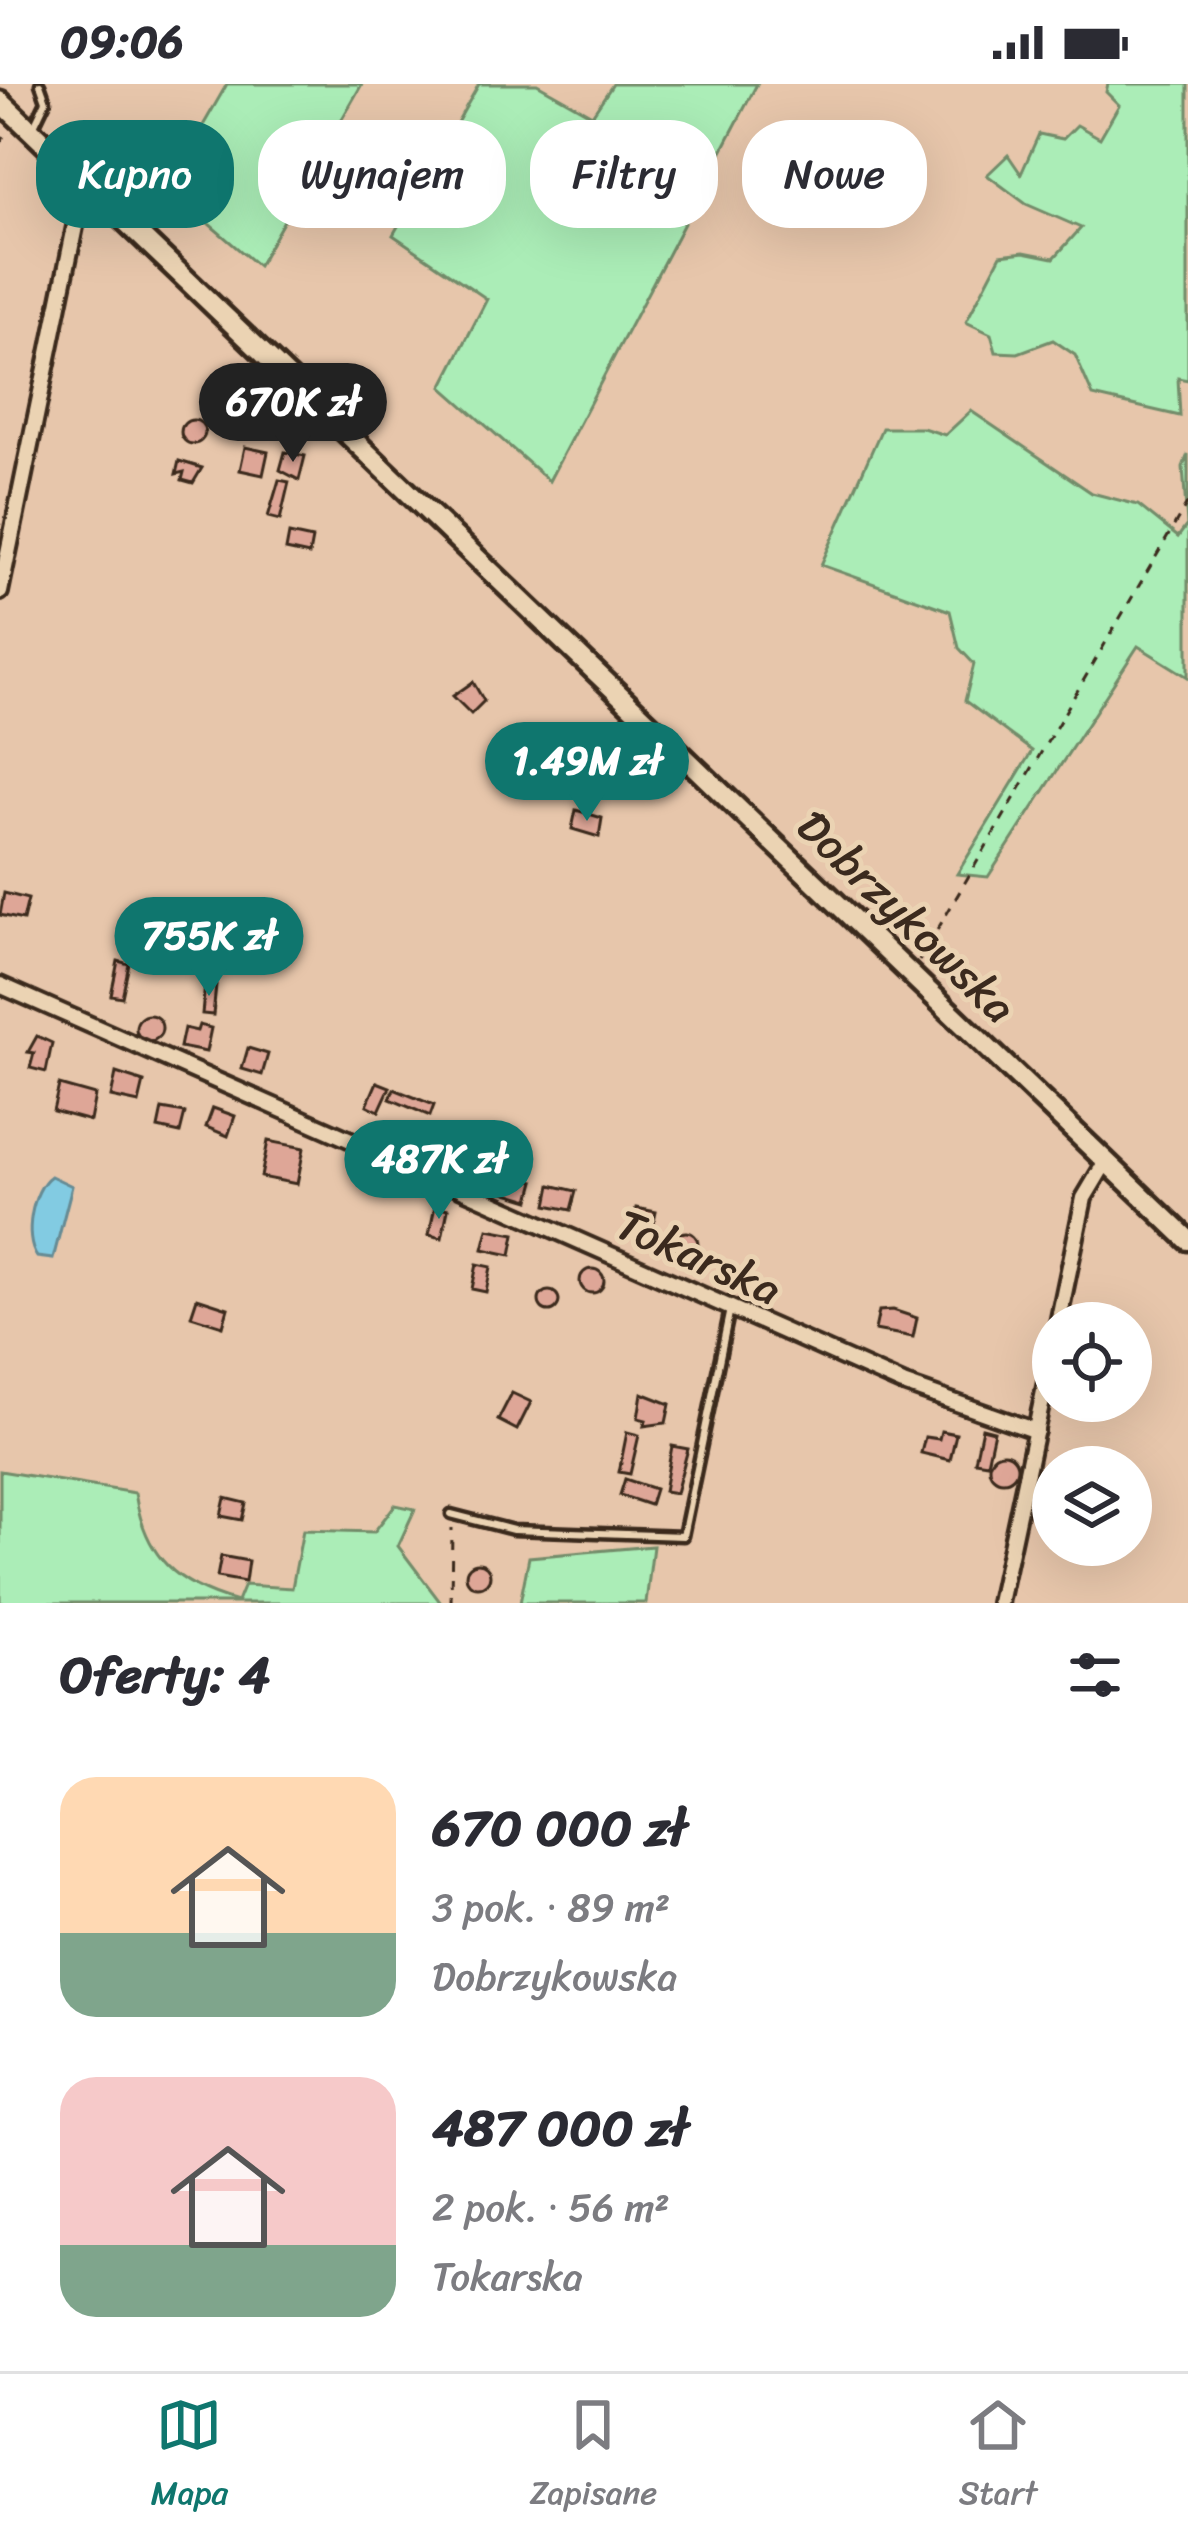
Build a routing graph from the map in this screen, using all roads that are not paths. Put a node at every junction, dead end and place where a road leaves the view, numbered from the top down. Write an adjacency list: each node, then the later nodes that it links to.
1 (40, 84): 3 (lane)
2 (0, 101): 3 (main road, Dobrzykowska)
3 (30, 130): 4 (main road, Dobrzykowska)
4 (36, 136)
5 (75, 228): 7 (street)
6 (133, 228): 9 (main road, Dobrzykowska)
7 (0, 592)
8 (0, 985): 12 (street, Tokarska)
9 (1106, 1162): 10 (main road, Dobrzykowska); 11 (street)
10 (1188, 1240)
11 (1062, 1302)
12 (730, 1309): 14 (street, Tokarska); 15 (lane)
13 (1038, 1422): 14 (street)
14 (1036, 1430): 16 (street)
15 (451, 1514)
16 (999, 1603)

